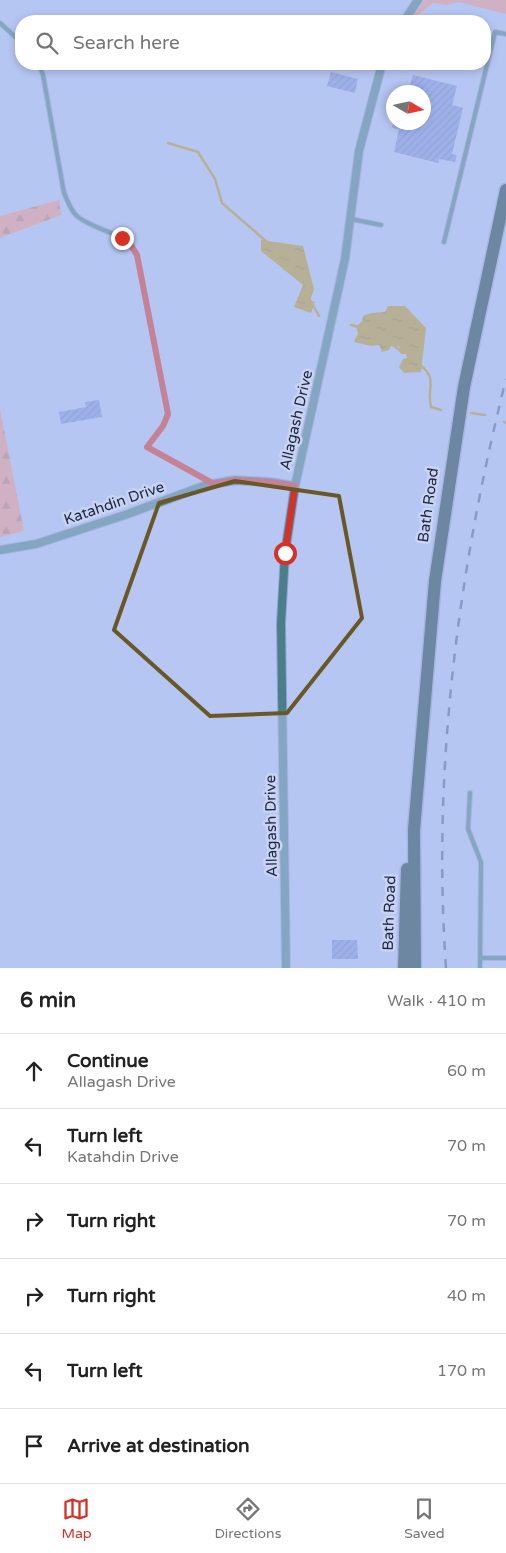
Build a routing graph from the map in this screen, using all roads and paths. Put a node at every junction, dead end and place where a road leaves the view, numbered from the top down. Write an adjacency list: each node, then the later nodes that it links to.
1 (418, 0): 2 (street)
2 (408, 15)
3 (0, 23): 5 (lane)
4 (506, 34): 6 (lane)
5 (15, 37)
6 (491, 52)
7 (41, 70): 14 (lane)
8 (380, 70): 11 (street, Allagash Drive)
9 (487, 70): 13 (lane)
10 (506, 190): 18 (main road, Bath Road)
11 (350, 219): 12 (lane); 15 (street, Allagash Drive)
12 (381, 226)
13 (444, 242)
14 (214, 484): 15 (street, Katahdin Drive); 16 (street, Katahdin Drive)
15 (295, 486): 21 (street, Allagash Drive)
16 (0, 550)
17 (470, 793): 19 (lane)
18 (414, 830): 22 (main road, Bath Road); 23 (main road, Bath Road)
19 (480, 958): 20 (lane); 24 (lane)
20 (506, 958)
21 (286, 968)
22 (404, 968)
23 (415, 968)
24 (480, 968)

